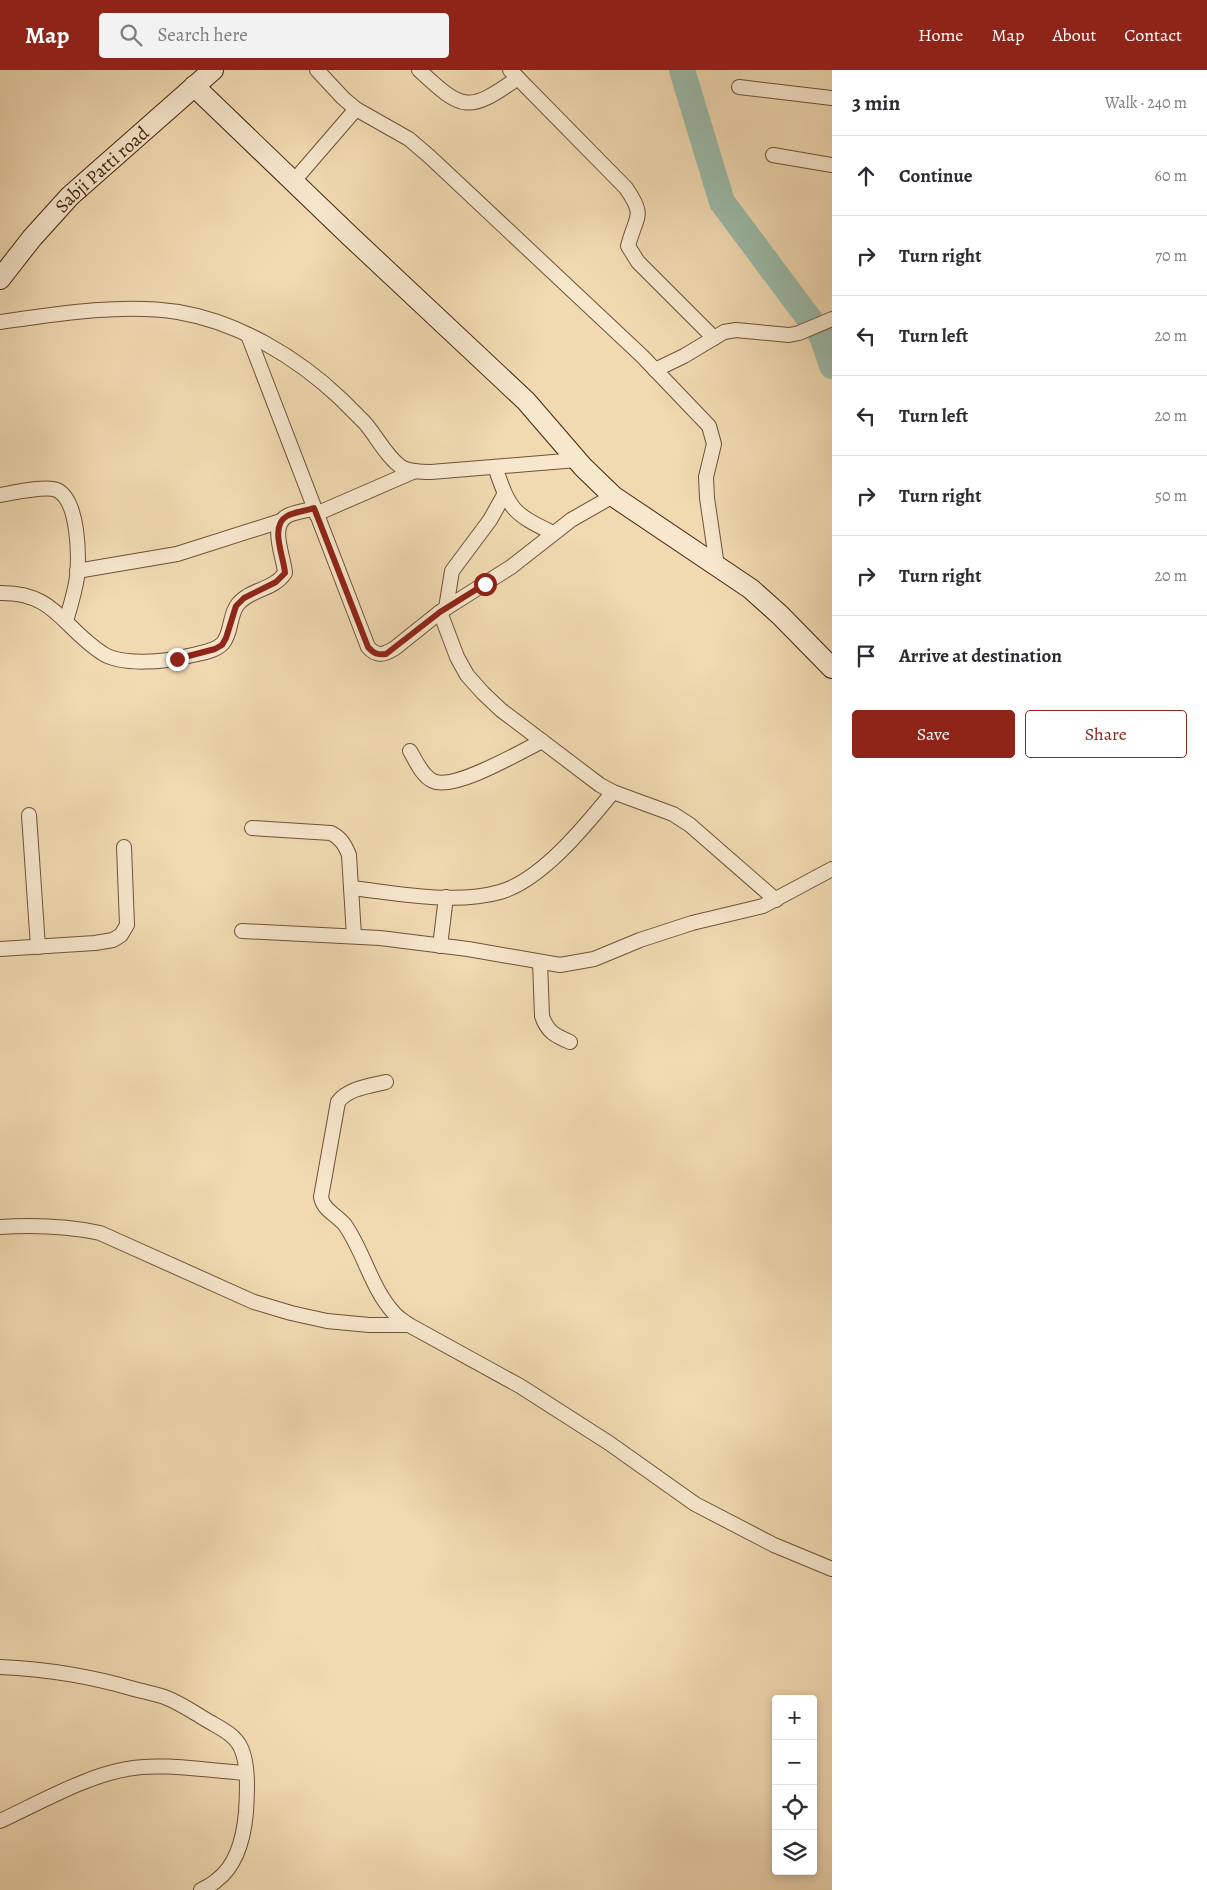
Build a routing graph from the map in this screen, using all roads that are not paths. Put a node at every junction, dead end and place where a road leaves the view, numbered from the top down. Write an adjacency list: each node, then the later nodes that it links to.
1 (213, 70): 5 (street, Sabji Patti road)
2 (317, 70): 8 (street)
3 (420, 70): 4 (street)
4 (514, 74): 16 (street)
5 (194, 86): 11 (street); 12 (street, Sabji Patti road)
6 (739, 86): 7 (street)
7 (832, 98)
8 (356, 109): 11 (street); 17 (street)
9 (772, 155): 10 (street)
10 (832, 165)
11 (293, 182): 18 (street)
12 (0, 279)
13 (832, 319): 16 (street)
14 (0, 322): 15 (street)
15 (248, 334): 20 (street); 24 (street)
16 (714, 338): 17 (street)
17 (654, 370): 27 (street)
18 (577, 460): 19 (street); 23 (street)
19 (495, 467): 20 (street); 22 (street)
20 (415, 471): 24 (street)
21 (0, 495): 28 (street)
22 (504, 495): 26 (street); 30 (street)
23 (613, 496): 26 (street); 27 (street)
24 (315, 511): 25 (street); 30 (street)
25 (281, 521): 28 (street); 31 (street)
26 (553, 533): 30 (street)
27 (717, 566): 32 (street)
28 (77, 571): 31 (street)
29 (0, 593): 31 (street)
30 (443, 610): 33 (street)
31 (66, 621)
32 (832, 668)
33 (542, 741): 34 (street); 35 (street)
34 (410, 751)
35 (613, 792): 41 (street); 42 (street)
36 (29, 815): 46 (street)
37 (252, 828): 40 (street)
38 (124, 847): 46 (street)
39 (832, 869): 42 (street)
40 (351, 888): 41 (street); 44 (street)
41 (446, 897): 45 (street)
42 (776, 900): 48 (street)
43 (242, 931): 44 (street)
44 (354, 936): 45 (street)
45 (440, 946): 48 (street)
46 (38, 947): 47 (street)
47 (0, 949)
48 (540, 962): 49 (street)
49 (570, 1042)
50 (386, 1082): 52 (street)
51 (0, 1227): 52 (street)
52 (408, 1326): 53 (street)
53 (832, 1569)
54 (0, 1667): 55 (street)
55 (246, 1773): 56 (street); 57 (street)
56 (0, 1821)
57 (201, 1890)

